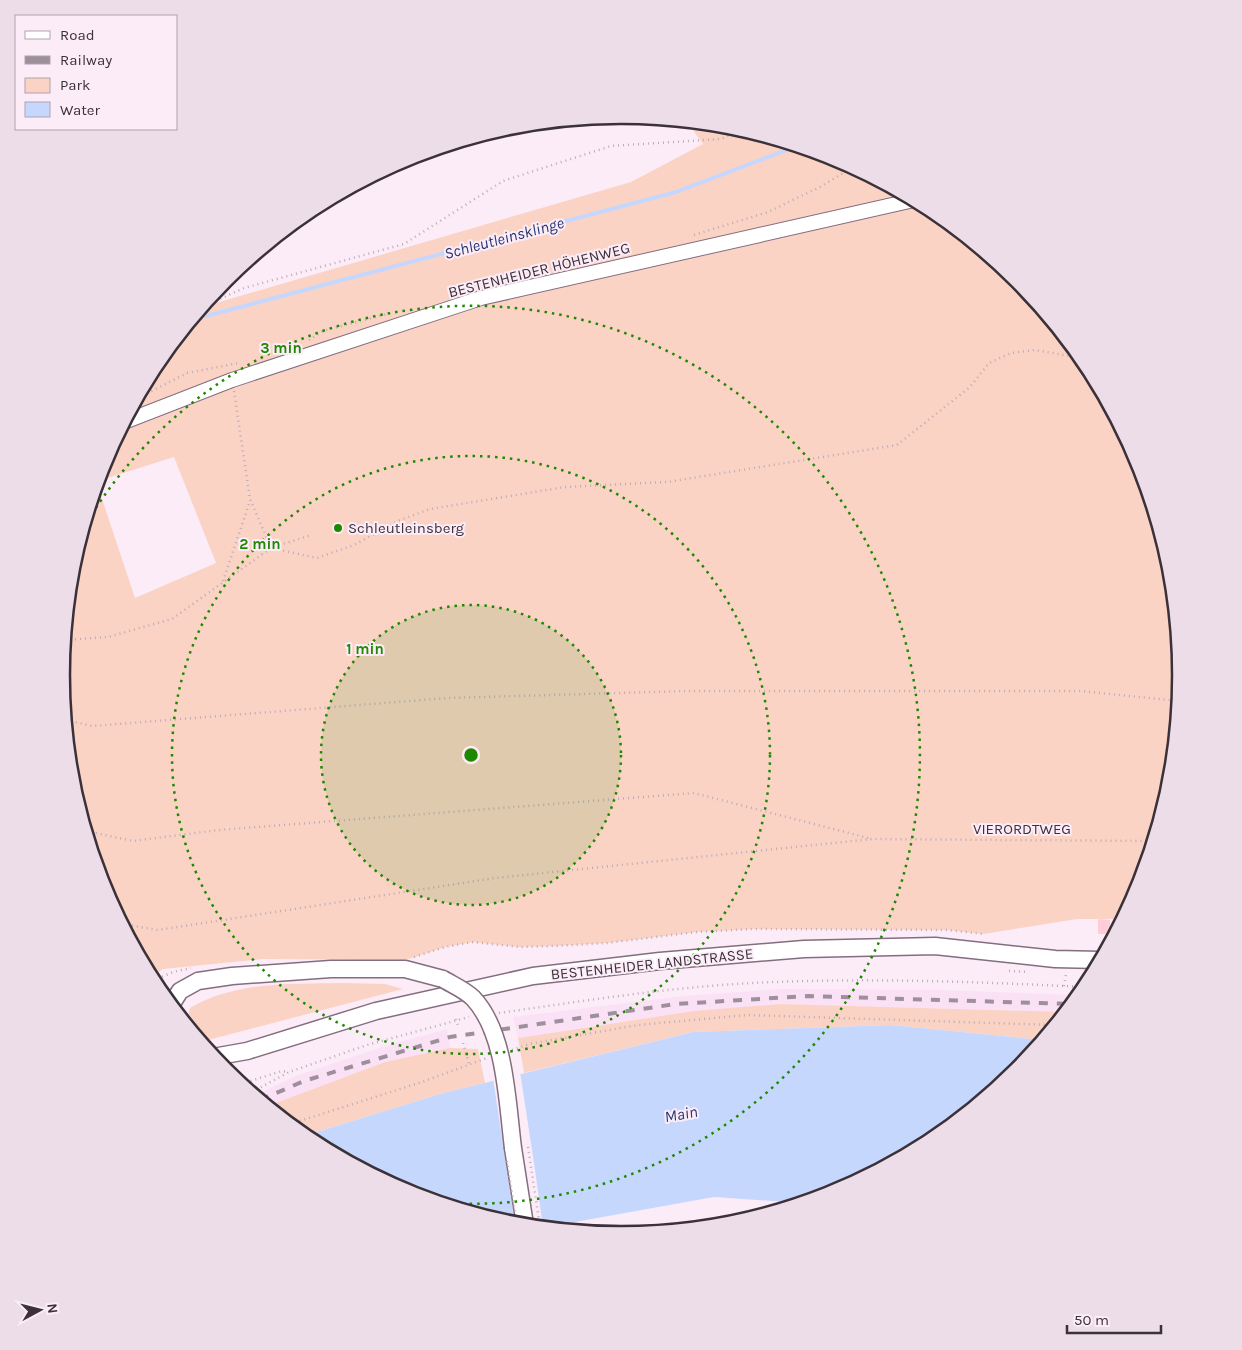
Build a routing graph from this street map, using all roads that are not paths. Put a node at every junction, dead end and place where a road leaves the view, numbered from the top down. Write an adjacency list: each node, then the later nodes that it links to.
1 (903, 202): 2 (street, BESTENHEIDER HÖHENWEG)
2 (134, 418)
3 (1092, 960): 5 (main road, BESTENHEIDER LANDSTRASSE)
4 (175, 998): 6 (main road, bridge)
5 (222, 1055)
6 (524, 1217)

